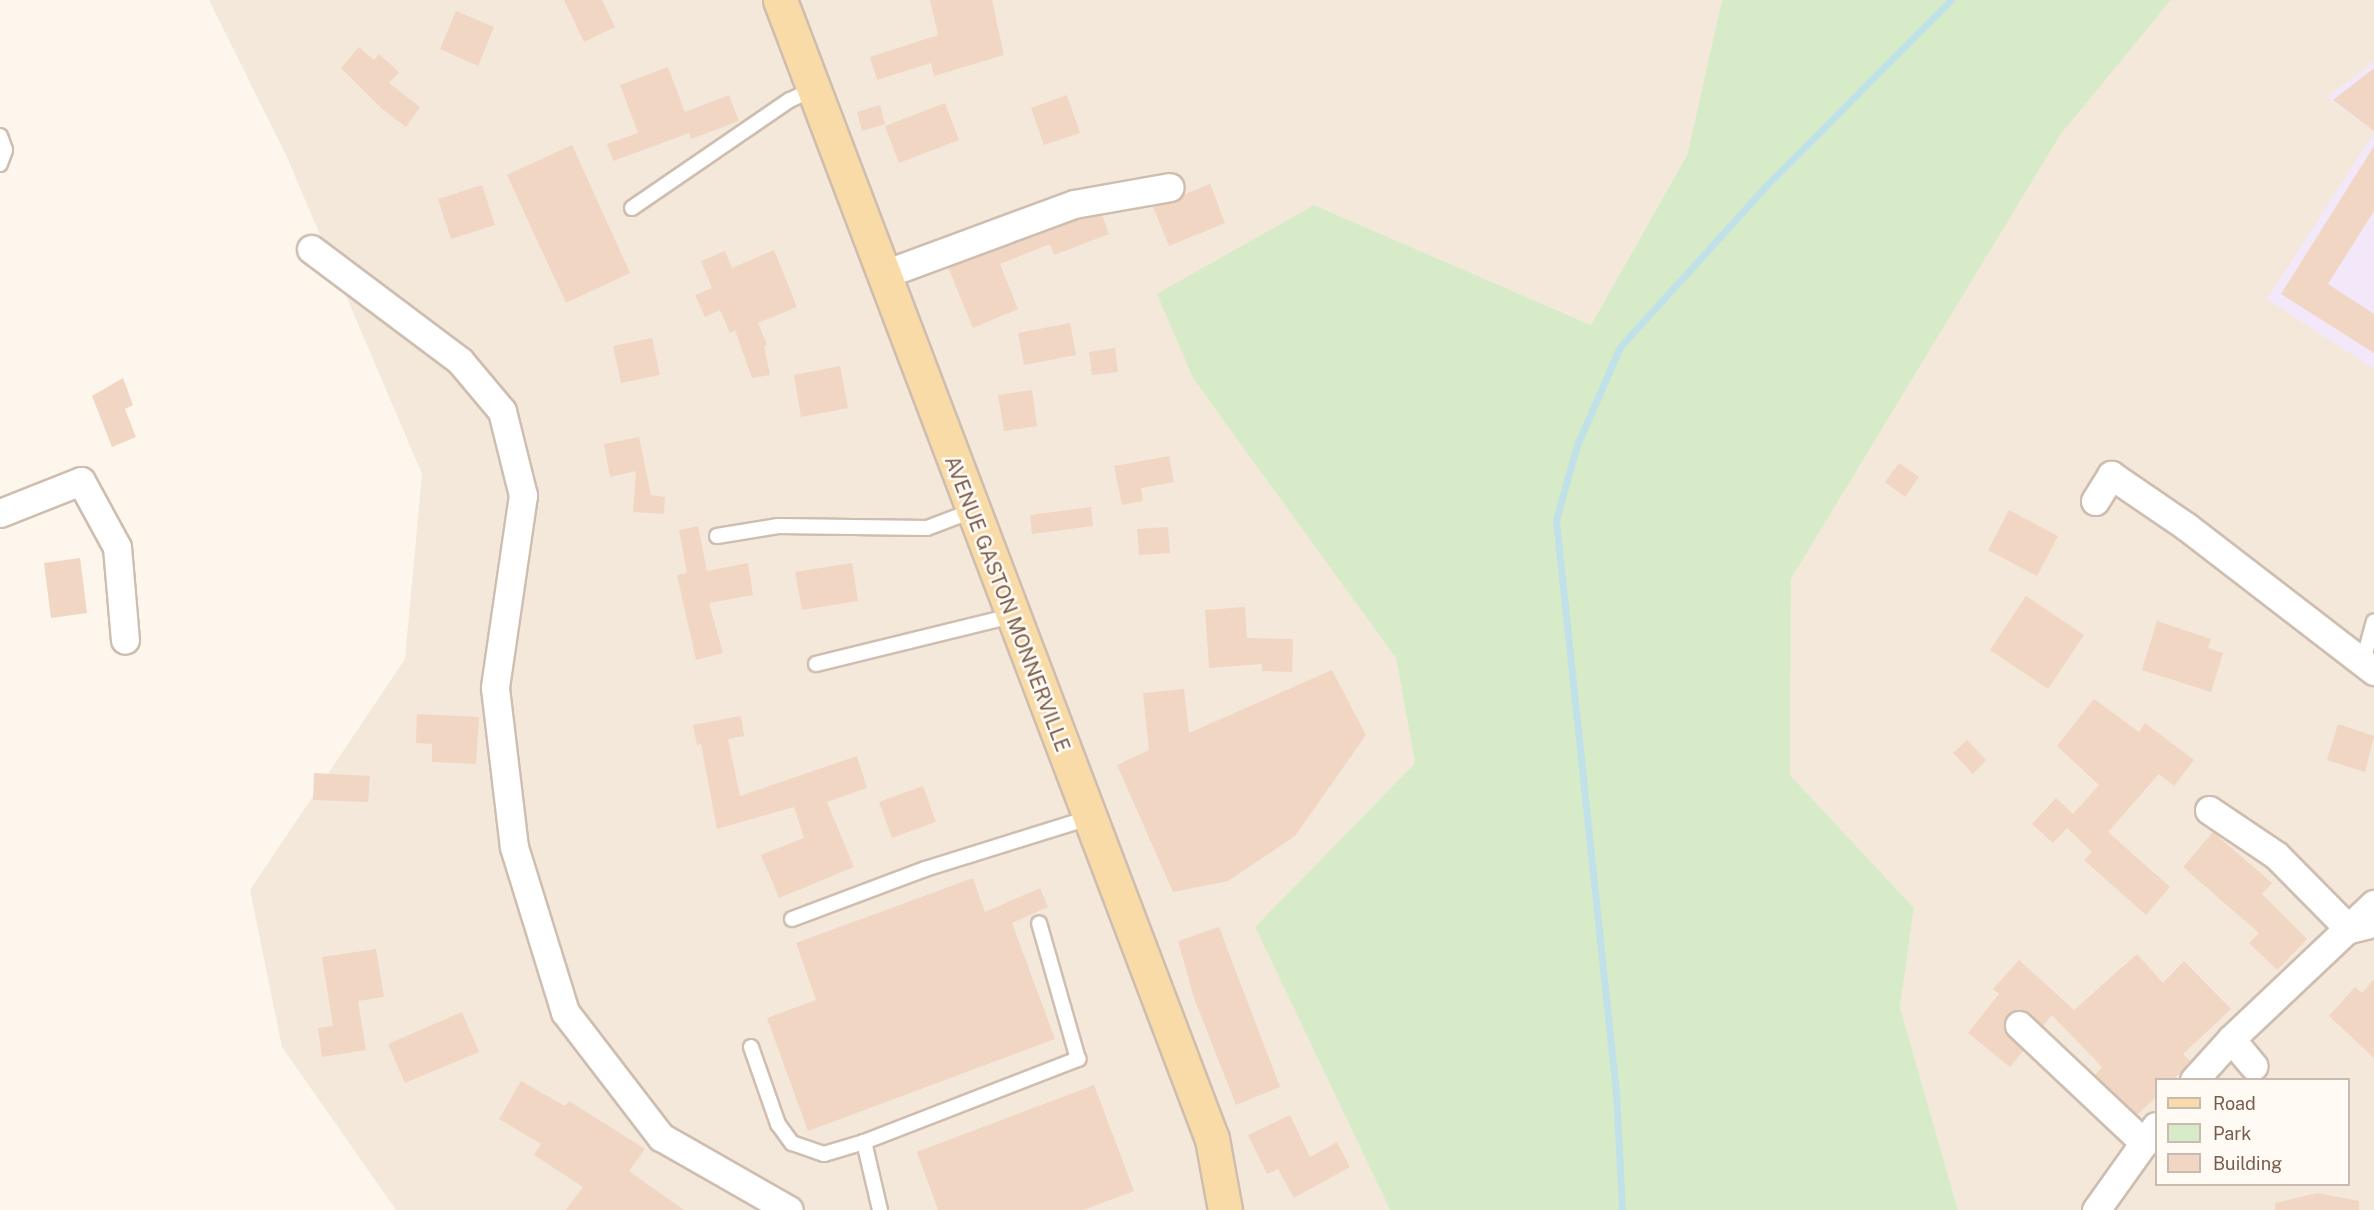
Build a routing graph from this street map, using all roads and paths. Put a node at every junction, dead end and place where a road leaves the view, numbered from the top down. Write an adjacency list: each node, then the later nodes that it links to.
1 (780, 0): 2 (main road, AVENUE GASTON MONNERVILLE)
2 (811, 90): 6 (lane); 8 (main road, AVENUE GASTON MONNERVILLE)
3 (0, 136): 4 (lane)
4 (0, 164)
5 (1170, 187): 8 (street)
6 (632, 208)
7 (311, 249): 31 (street)
8 (882, 275): 10 (main road, AVENUE GASTON MONNERVILLE)
9 (2095, 501): 17 (street)
10 (972, 511): 12 (lane); 13 (main road, AVENUE GASTON MONNERVILLE)
11 (0, 513): 15 (street)
12 (717, 536)
13 (1012, 616): 16 (lane); 19 (main road, AVENUE GASTON MONNERVILLE)
14 (2374, 621): 17 (lane)
15 (125, 640)
16 (816, 664)
17 (2368, 666)
18 (2209, 810): 23 (street)
19 (1089, 818): 21 (lane); 33 (main road, AVENUE GASTON MONNERVILLE)
20 (2374, 904): 23 (street)
21 (792, 919)
22 (1038, 923): 30 (lane)
23 (2362, 926): 25 (street)
24 (2019, 1025): 29 (street)
25 (2231, 1039): 27 (street); 28 (street)
26 (751, 1047): 30 (lane)
27 (2254, 1066)
28 (2196, 1078)
29 (2151, 1134): 34 (street)
30 (864, 1142): 32 (lane)
31 (789, 1210)
32 (880, 1210)
33 (1225, 1210)
34 (2096, 1210)

